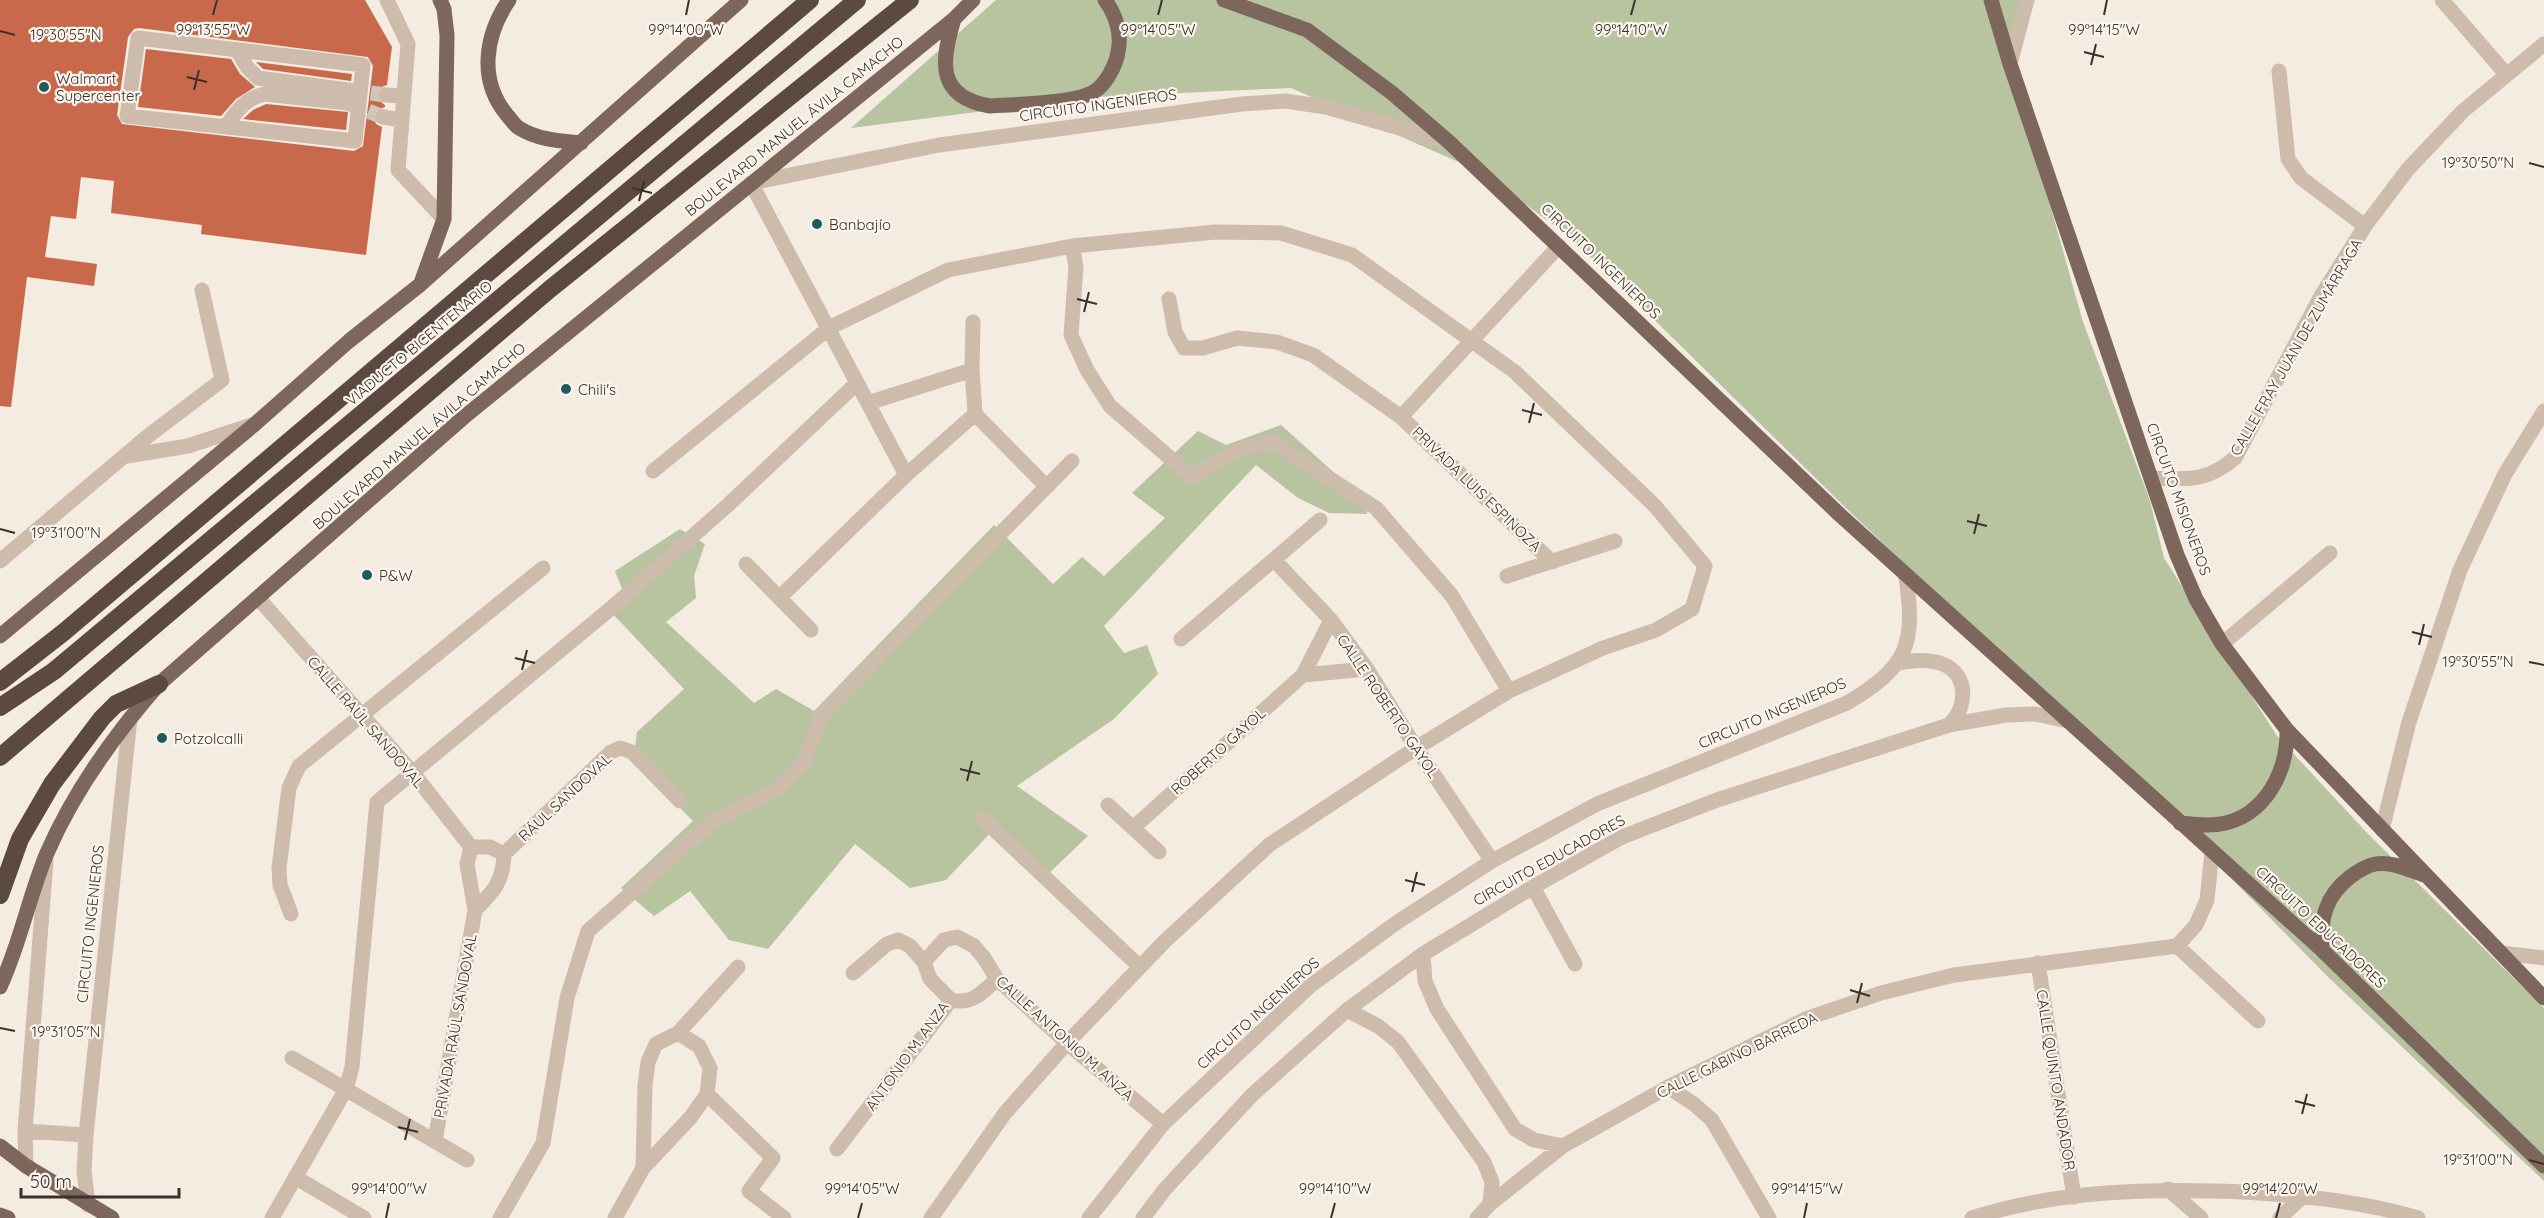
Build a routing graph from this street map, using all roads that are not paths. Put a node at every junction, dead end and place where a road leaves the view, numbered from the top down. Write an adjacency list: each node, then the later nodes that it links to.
1 (387, 0): 21 (street)
2 (440, 0): 28 (main road)
3 (509, 0): 26 (main road)
4 (741, 0): 26 (main road)
5 (810, 0): 72 (highway)
6 (857, 0): 75 (highway, VIADUCTO BICENTENARIO)
7 (973, 0): 14 (main road, BOULEVARD MANUEL ÁVILA CAMACHO)
8 (1105, 0): 14 (main road)
9 (1224, 0): 25 (main road, CIRCUITO INGENIEROS)
10 (1991, 0): 17 (main road, CIRCUITO MISIONEROS)
11 (2026, 0): 17 (street)
12 (2446, 1): 19 (street)
13 (905, 4): 82 (highway, BOULEVARD MANUEL ÁVILA CAMACHO)
14 (954, 20): 27 (main road, BOULEVARD MANUEL ÁVILA CAMACHO)
15 (2544, 44): 19 (street, CALLE FRAY JUAN DE ZUMÁRRAGA)
16 (237, 50): 24 (street); 24 (street); 24 (street)
17 (2010, 64): 49 (main road, CIRCUITO MISIONEROS)
18 (2279, 71): 29 (street)
19 (2506, 74): 29 (street, CALLE FRAY JUAN DE ZUMÁRRAGA)
20 (386, 94): 21 (street)
21 (403, 96): 23 (street)
22 (383, 117): 23 (street)
23 (402, 120): 28 (street)
24 (226, 126)
25 (1449, 142): 27 (street, CIRCUITO INGENIEROS); 31 (main road, CIRCUITO INGENIEROS)
26 (581, 143): 32 (main road)
27 (751, 183): 36 (street); 63 (main road, BOULEVARD MANUEL ÁVILA CAMACHO)
28 (444, 219): 32 (main road)
29 (2365, 226): 49 (street, CALLE FRAY JUAN DE ZUMÁRRAGA)
30 (1072, 246): 36 (street); 37 (street); 74 (street)
31 (1559, 246): 37 (street, PRIVADA LUIS ESPINOZA); 61 (main road, CIRCUITO INGENIEROS)
32 (421, 284): 44 (main road)
33 (202, 290): 45 (street)
34 (1170, 299): 43 (street, PRIVADA LUIS ESPINOZA)
35 (972, 322): 38 (street)
36 (829, 328): 39 (street); 47 (street)
37 (1474, 340): 43 (street, PRIVADA LUIS ESPINOZA); 74 (street)
38 (972, 370): 40 (street); 42 (street)
39 (856, 384): 40 (street); 83 (street)
40 (868, 403): 48 (street)
41 (2544, 411): 89 (street)
42 (975, 414): 48 (street); 50 (street)
43 (1401, 417): 57 (street, PRIVADA LUIS ESPINOZA)
44 (255, 424): 45 (street); 66 (main road)
45 (127, 456): 53 (street)
46 (1072, 461): 50 (street)
47 (653, 471)
48 (906, 475): 62 (street)
49 (2151, 478): 68 (main road, CIRCUITO MISIONEROS)
50 (1047, 487): 146 (street)
51 (1320, 519): 55 (street)
52 (1615, 541): 57 (street, PRIVADA LUIS ESPINOZA)
53 (7, 548): 56 (street)
54 (2330, 553): 68 (street)
55 (1274, 560): 64 (street, CALLE ROBERTO GAYOL); 67 (street)
56 (0, 561)
57 (1552, 561): 60 (street, PRIVADA LUIS ESPINOZA)
58 (746, 564): 62 (street)
59 (543, 568): 76 (street)
60 (1507, 576)
61 (1906, 577): 69 (street, CIRCUITO INGENIEROS); 78 (main road, CIRCUITO EDUCADORES)
62 (780, 598): 65 (street)
63 (259, 599): 73 (main road, BOULEVARD MANUEL ÁVILA CAMACHO); 76 (street, CALLE RAÚL SANDOVAL)
64 (1331, 620): 70 (street, CALLE ROBERTO GAYOL); 71 (street, ROBERTO GAYOL)
65 (811, 630)
66 (0, 636)
67 (1180, 639)
68 (2222, 644): 80 (main road, CIRCUITO MISIONEROS)
69 (1898, 663): 79 (street); 95 (street, CIRCUITO INGENIEROS)
70 (1367, 669): 71 (street); 81 (street, CALLE ROBERTO GAYOL)
71 (1303, 675): 88 (street, ROBERTO GAYOL)
72 (0, 682)
73 (159, 684): 77 (main road, BOULEVARD MANUEL ÁVILA CAMACHO); 98 (highway)
74 (1509, 691): 81 (street)
75 (0, 707)
76 (361, 715): 83 (street, CALLE RAÚL SANDOVAL); 100 (street)
77 (130, 718): 94 (main road, BOULEVARD MANUEL ÁVILA CAMACHO); 126 (street, CIRCUITO INGENIEROS)
78 (2068, 721): 79 (street, CIRCUITO EDUCADORES); 87 (main road, CIRCUITO EDUCADORES)
79 (1949, 725): 97 (street, CIRCUITO EDUCADORES)
80 (2286, 729): 87 (main road); 89 (main road, CIRCUITO MISIONEROS)
81 (1416, 748): 95 (street, CALLE ROBERTO GAYOL); 110 (street)
82 (0, 757)
83 (412, 773): 90 (street, CALLE RAÚL SANDOVAL); 122 (street)
84 (680, 801): 93 (street, RÁUL SANDOVAL)
85 (1108, 805): 88 (street)
86 (983, 819): 110 (street)
87 (2180, 823): 92 (main road, CIRCUITO EDUCADORES)
88 (1133, 828): 91 (street)
89 (2382, 830): 96 (main road, CIRCUITO MISIONEROS)
90 (471, 847): 93 (street); 99 (street)
91 (1159, 852)
92 (2212, 852): 101 (street); 102 (main road, CIRCUITO EDUCADORES)
93 (504, 854): 99 (street)
94 (46, 855): 113 (main road, BOULEVARD MANUEL ÁVILA CAMACHO); 125 (street)
95 (1492, 861): 124 (street, CIRCUITO INGENIEROS)
96 (2427, 876): 102 (main road); 103 (main road, CIRCUITO MISIONEROS)
97 (1533, 887): 104 (street, CIRCUITO EDUCADORES); 108 (street)
98 (0, 894)
99 (475, 910): 127 (street, PRIVADA RAÚL SANDOVAL)
100 (291, 914)
101 (2177, 945): 107 (street, CALLE GABINO BARREDA); 117 (street)
102 (2322, 950): 133 (main road, CIRCUITO EDUCADORES)
103 (2501, 953): 105 (street); 114 (main road, CIRCUITO MISIONEROS)
104 (1423, 954): 116 (street, CIRCUITO EDUCADORES); 128 (street)
105 (2544, 958)
106 (924, 962): 111 (street); 112 (street, CALLE ANTONIO M. ANZA); 115 (street, ANTONIO M. ANZA)
107 (2038, 963): 121 (street, CALLE GABINO BARREDA); 138 (street, CALLE QUINTO ANDADOR)
108 (1575, 964)
109 (738, 967): 118 (street)
110 (1140, 967): 119 (street)
111 (854, 973)
112 (997, 979): 115 (street); 119 (street, CALLE ANTONIO M. ANZA)
113 (0, 987)
114 (2544, 998)
115 (951, 1000): 130 (street, ANTONIO M. ANZA)
116 (1347, 1010): 139 (street); 151 (street, CIRCUITO EDUCADORES)
117 (2258, 1022)
118 (678, 1033): 123 (street); 134 (street)
119 (1066, 1043): 124 (street, CALLE ANTONIO M. ANZA); 149 (street)
120 (292, 1059): 122 (street, PRIVADA RAÚL SANDOVAL)
121 (1668, 1087): 128 (street, CALLE GABINO BARREDA); 153 (street)
122 (346, 1089): 127 (street, PRIVADA RAÚL SANDOVAL); 135 (street)
123 (707, 1094): 134 (street); 148 (street)
124 (1163, 1124): 150 (street, CIRCUITO INGENIEROS)
125 (26, 1131): 126 (street); 132 (street)
126 (87, 1135): 140 (street, CIRCUITO INGENIEROS)
127 (435, 1141): 131 (street, PRIVADA RAÚL SANDOVAL)
128 (1563, 1146): 139 (street, CALLE GABINO BARREDA)
129 (1, 1149): 132 (main road)
130 (837, 1149)
131 (467, 1160)
132 (26, 1166): 140 (main road)
133 (2544, 1166)
134 (643, 1167): 147 (street)
135 (295, 1178): 144 (street); 145 (street)
136 (2168, 1189): 137 (street); 138 (street); 155 (street)
137 (2304, 1195): 156 (street); 157 (street)
138 (2074, 1197): 154 (street)
139 (1490, 1204): 152 (street, CALLE GABINO BARREDA)
140 (88, 1205): 143 (main road)
141 (0, 1215): 142 (main road)
142 (8, 1218)
143 (112, 1218)
144 (272, 1218)
145 (364, 1218)
146 (500, 1218)
147 (615, 1218)
148 (784, 1218)
149 (931, 1218)
150 (1089, 1218)
151 (1143, 1218)
152 (1476, 1218)
153 (1769, 1218)
154 (1972, 1218)
155 (2201, 1218)
156 (2280, 1218)
157 (2418, 1218)

